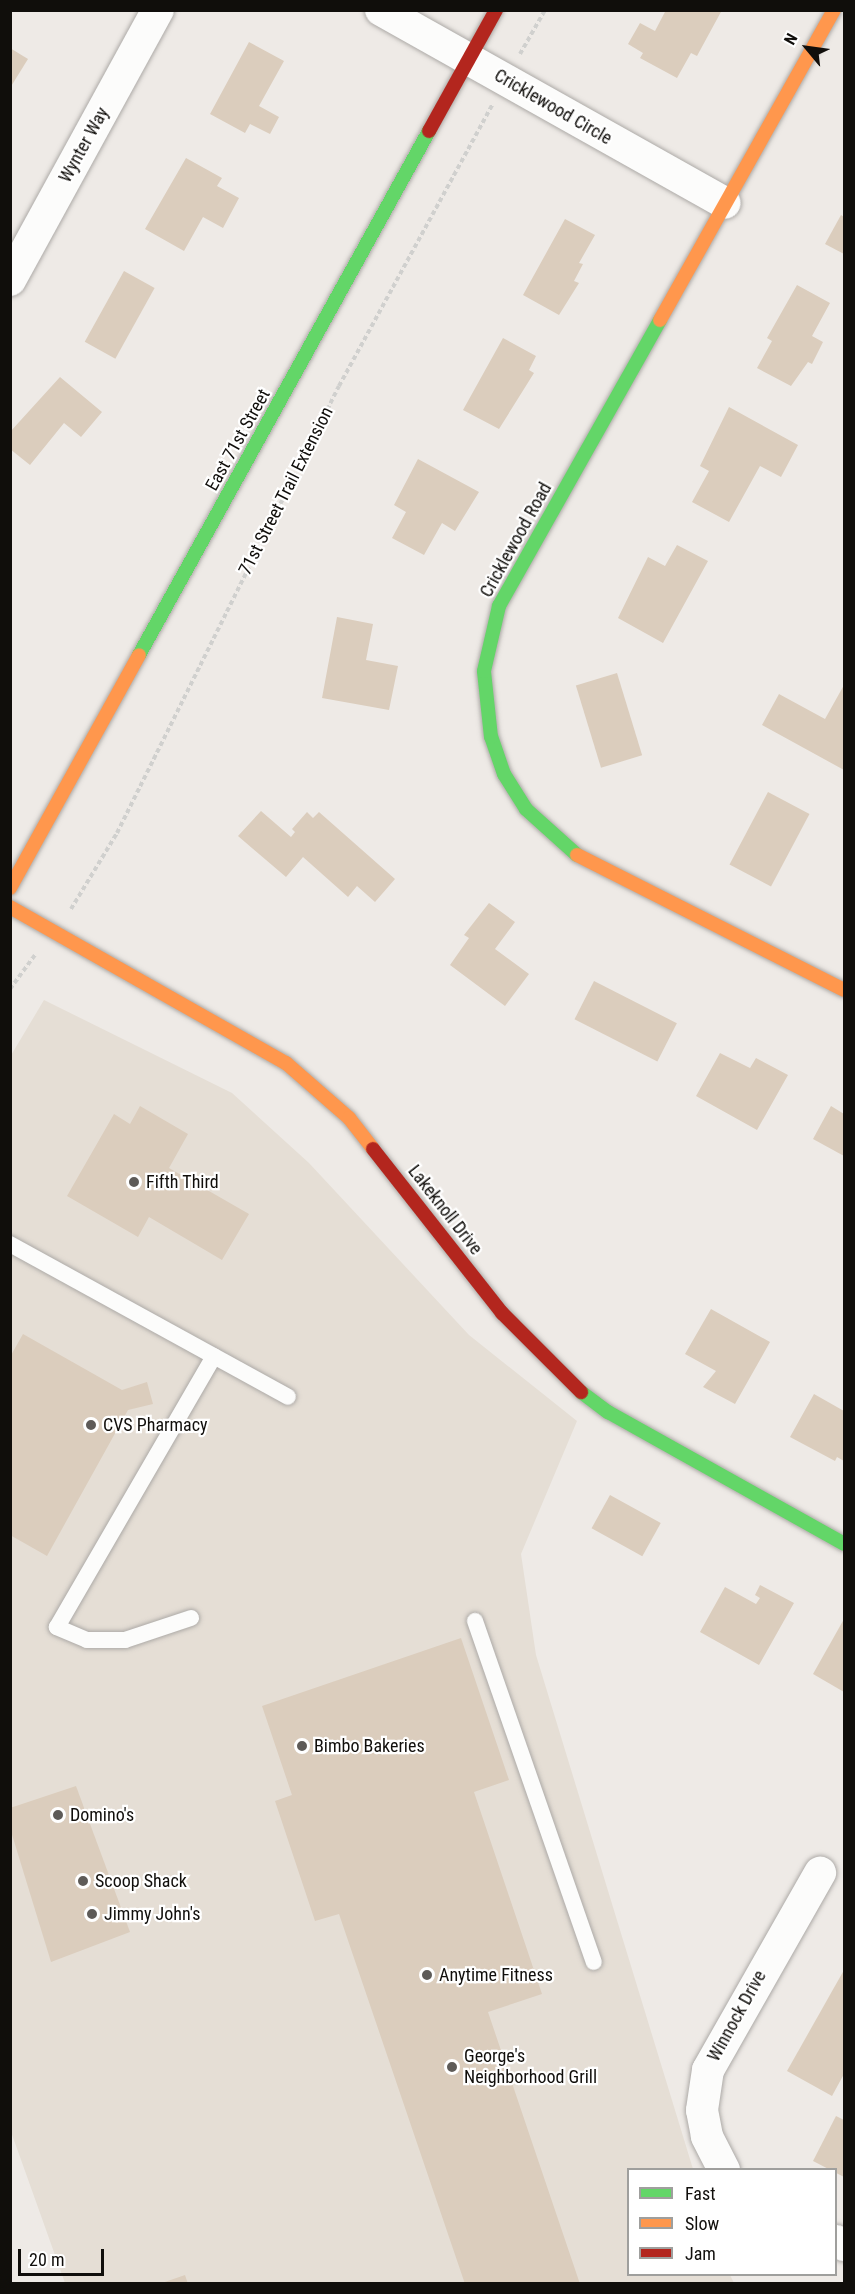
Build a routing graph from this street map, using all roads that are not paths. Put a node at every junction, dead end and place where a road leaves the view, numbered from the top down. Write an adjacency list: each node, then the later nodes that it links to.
1 (158, 10): 7 (street, Wynter Way)
2 (381, 10): 5 (street, Cricklewood Circle)
3 (496, 10): 5 (street, East 71st Street)
4 (834, 10): 6 (street, Cricklewood Road)
5 (470, 58): 6 (street, Cricklewood Circle); 8 (street, East 71st Street)
6 (725, 203): 10 (street, Cricklewood Road)
7 (10, 280)
8 (10, 888)
9 (10, 908): 14 (street, Lakeknoll Drive)
10 (843, 987)
11 (10, 1244): 12 (lane)
12 (214, 1356): 13 (lane); 15 (lane)
13 (288, 1397)
14 (844, 1544)
15 (191, 1618)
16 (475, 1621): 18 (lane)
17 (820, 1873): 19 (street, Winnock Drive)
18 (594, 1962)
19 (723, 2168)

